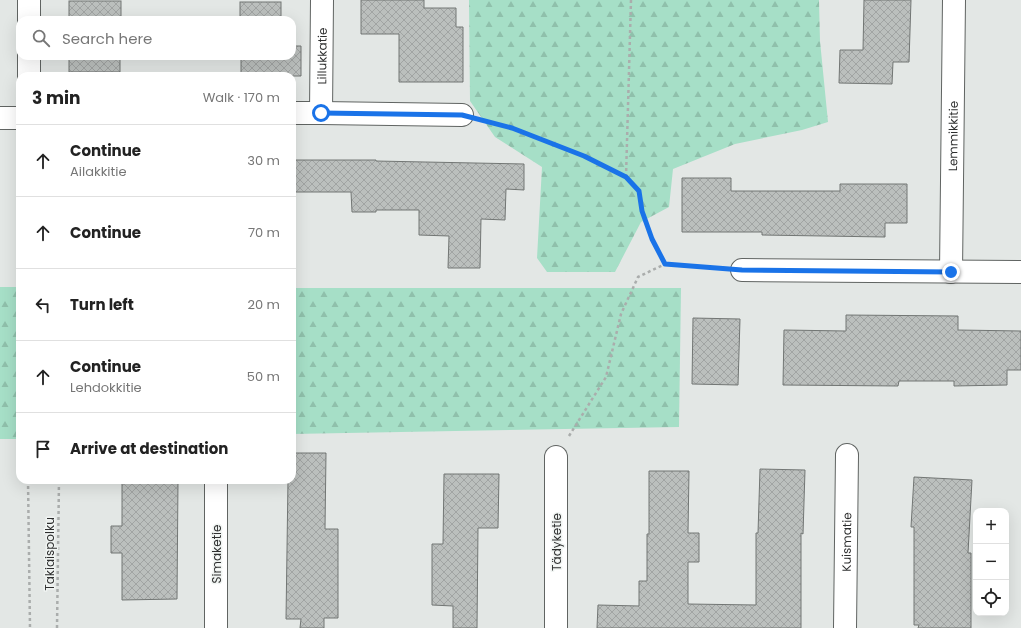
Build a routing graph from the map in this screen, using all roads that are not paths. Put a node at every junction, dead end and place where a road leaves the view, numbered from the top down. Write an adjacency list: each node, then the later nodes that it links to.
1 (29, 0): 4 (street)
2 (322, 0): 8 (street, Lillukkatie)
3 (954, 0): 13 (street, Lemmikkitie)
4 (29, 16)
5 (29, 60): 6 (street)
6 (29, 72)
7 (296, 113): 8 (street)
8 (321, 113): 9 (street)
9 (462, 115)
10 (0, 118): 11 (street)
11 (16, 118)
12 (742, 270): 13 (street)
13 (951, 272): 14 (street)
14 (1021, 272)
15 (847, 455): 20 (street, Kuismatie)
16 (556, 457): 19 (street, Tädyketie)
17 (216, 484): 18 (street, Simaketie)
18 (216, 628)
19 (556, 628)
20 (845, 628)

